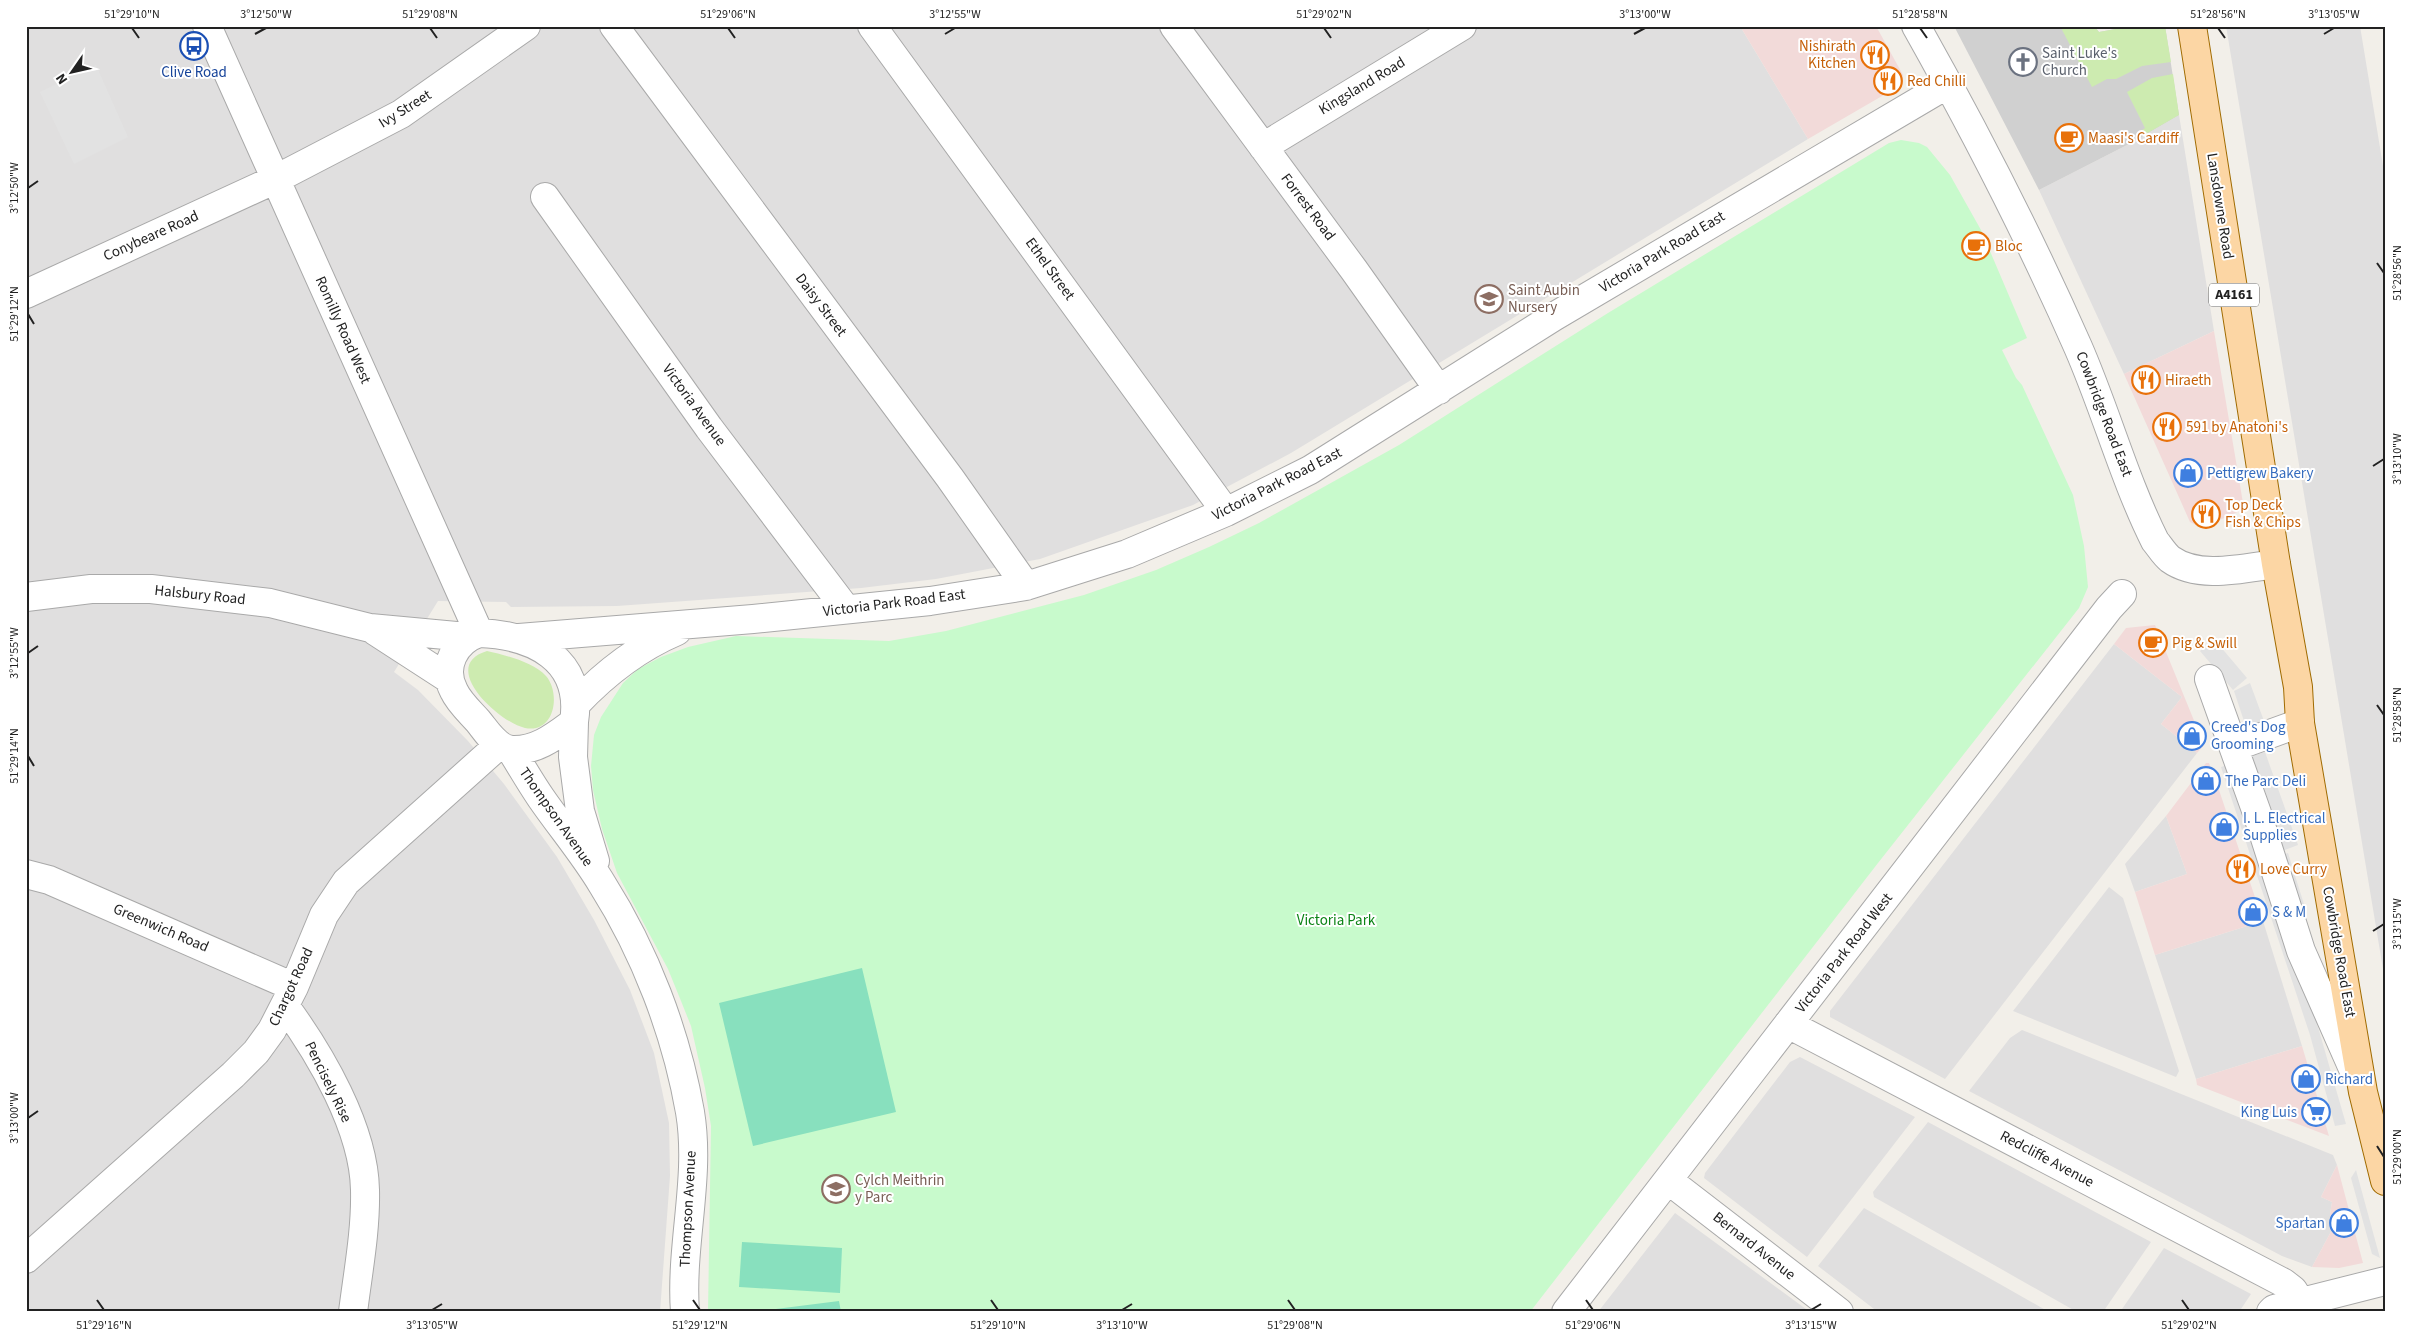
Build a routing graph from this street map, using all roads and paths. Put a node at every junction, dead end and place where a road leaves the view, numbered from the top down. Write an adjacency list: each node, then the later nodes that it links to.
1 (207, 26): 11 (street, Romilly Road West)
2 (526, 26): 11 (street, Ivy Street)
3 (614, 26): 17 (street, Daisy Street)
4 (872, 26): 15 (street, Ethel Street)
5 (1174, 26): 10 (street, Forrest Road)
6 (1462, 26): 10 (street, Kingsland Road)
7 (1916, 26): 9 (street, Cowbridge Road East)
8 (2192, 26): 16 (main road, Lansdowne Road / A4161)
9 (1948, 84): 14 (street, Victoria Park Road East); 16 (street, Cowbridge Road East)
10 (1263, 147): 14 (street, Forrest Road)
11 (276, 180): 13 (street, Conybeare Road); 23 (street, Romilly Road West)
12 (545, 197): 20 (street, Victoria Avenue)
13 (26, 294)
14 (1439, 390): 15 (street, Victoria Park Road East)
15 (1226, 512): 17 (street, Victoria Park Road East)
16 (2276, 564): 28 (main road, Cowbridge Road East / A4161)
17 (1026, 586): 20 (street, Victoria Park Road East)
18 (2122, 594): 34 (street, Victoria Park Road West)
19 (26, 598): 22 (street, Halsbury Road)
20 (846, 609): 21 (street, Victoria Park Road East)
21 (753, 619): 24 (street, Victoria Park Road East); 27 (street)
22 (370, 628): 23 (street, Halsbury Road); 25 (street, Halsbury Road)
23 (473, 635): 24 (street); 25 (street)
24 (518, 638): 27 (street)
25 (449, 679): 29 (street)
26 (2209, 679): 30 (street, Cowbridge Road East)
27 (575, 713): 29 (street); 32 (street, Thompson Avenue)
28 (2300, 723): 30 (street); 35 (main road, Cowbridge Road East)
29 (505, 747): 32 (street, Thompson Avenue); 33 (street, Chargot Road)
30 (2234, 747): 35 (street, Cowbridge Road East)
31 (26, 874): 33 (street, Greenwich Road)
32 (602, 884): 42 (street, Thompson Avenue)
33 (289, 997): 38 (street, Chargot Road); 41 (street, Pencisely Rise)
34 (1788, 1024): 37 (street, Victoria Park Road West); 40 (street, Redcliffe Avenue)
35 (2363, 1092): 36 (main road, Cowbridge Road East)
36 (2383, 1173)
37 (1668, 1180): 43 (street, Victoria Park Road West); 44 (street, Bernard Avenue)
38 (26, 1259)
39 (2385, 1281): 40 (street)
40 (2300, 1301): 45 (street)
41 (353, 1312)
42 (685, 1312)
43 (1566, 1312)
44 (1839, 1312)
45 (2272, 1312)

